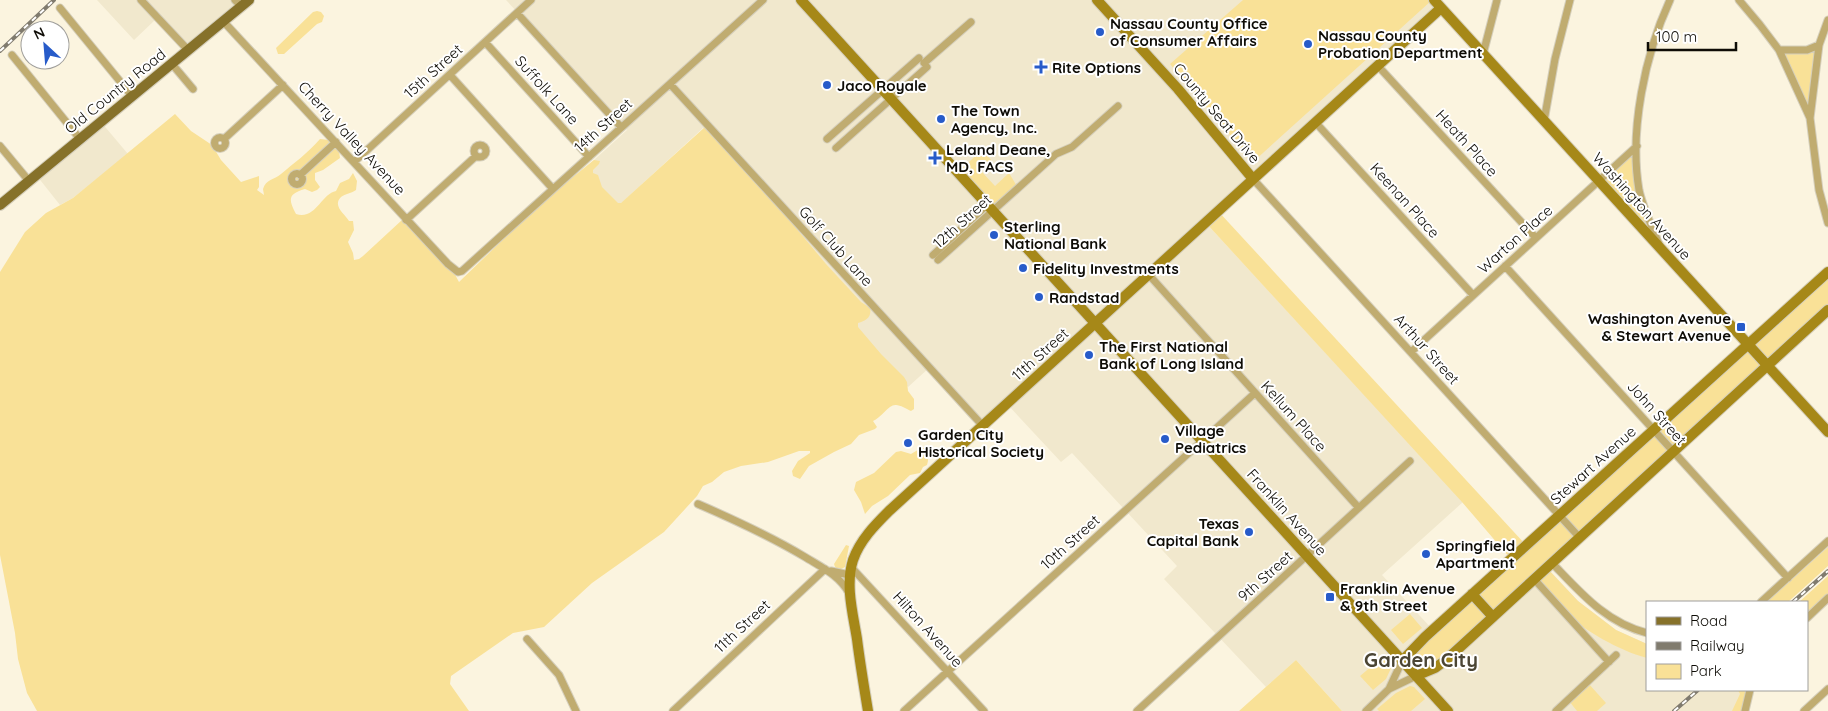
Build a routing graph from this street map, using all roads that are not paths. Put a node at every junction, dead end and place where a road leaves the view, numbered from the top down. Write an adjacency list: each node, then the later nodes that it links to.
1 (141, 0): 20 (street)
2 (531, 0): 14 (street, 15th Street)
3 (763, 0): 28 (street, 14th Street)
4 (801, 0): 31 (main road, Franklin Avenue)
5 (1097, 0): 50 (main road, County Seat Drive)
6 (1434, 0): 13 (main road, Washington Avenue)
7 (1497, 0): 22 (street)
8 (1570, 0): 36 (street)
9 (1670, 0): 44 (street)
10 (1739, 0): 21 (street)
11 (242, 2): 16 (main road, Old Country Road)
12 (60, 8): 32 (street)
13 (1441, 8): 22 (main road, Washington Avenue); 26 (main road, 11th Street)
14 (517, 13): 18 (street, 15th Street); 38 (street)
15 (1828, 20): 19 (street)
16 (223, 21): 20 (main road, Old Country Road); 29 (street, Cherry Valley Avenue)
17 (971, 22): 24 (street)
18 (485, 42): 27 (street, 15th Street); 47 (street, Suffolk Lane)
19 (1820, 46): 21 (street); 35 (street)
20 (188, 50): 25 (main road, Old Country Road)
21 (1779, 50): 35 (street)
22 (1483, 54): 36 (main road, Washington Avenue)
23 (12, 55): 39 (street)
24 (923, 63): 31 (street); 33 (street)
25 (172, 64): 30 (street); 32 (main road, Old Country Road)
26 (1378, 66): 37 (main road, 11th Street); 58 (street, Heath Place)
27 (450, 74): 48 (street, 15th Street); 53 (street)
28 (670, 84): 38 (street, 14th Street); 72 (street, Golf Club Lane)
29 (283, 85): 40 (street); 42 (street, Cherry Valley Avenue)
30 (192, 89)
31 (882, 90): 33 (main road, Franklin Avenue); 41 (street)
32 (132, 96): 39 (main road, Old Country Road)
33 (891, 99): 45 (street); 55 (main road, Franklin Avenue)
34 (1118, 106): 55 (street, 12th Street)
35 (1810, 118): 57 (street)
36 (1544, 120): 52 (main road, Washington Avenue)
37 (1316, 123): 50 (main road, 11th Street); 65 (street, Keenan Place)
38 (621, 127): 47 (street, 14th Street)
39 (80, 139): 51 (main road, Old Country Road)
40 (224, 139)
41 (827, 139)
42 (336, 142): 48 (street, Cherry Valley Avenue); 49 (street)
43 (0, 146): 51 (street)
44 (1637, 146): 52 (street, Warton Place); 59 (street)
45 (836, 148)
46 (476, 156): 56 (street)
47 (589, 157): 53 (street, 14th Street)
48 (354, 162): 56 (street, Cherry Valley Avenue)
49 (300, 175)
50 (1253, 179): 64 (main road, 11th Street); 69 (street, Arthur Street)
51 (29, 181): 54 (main road, Old Country Road)
52 (1598, 181): 58 (street, Warton Place); 59 (main road, Washington Avenue)
53 (553, 189): 62 (street, 14th Street)
54 (0, 205)
55 (991, 207): 60 (street, 12th Street); 67 (main road, Franklin Avenue)
56 (406, 220): 62 (street, Cherry Valley Avenue)
57 (1828, 223)
58 (1536, 238): 61 (street, Warton Place)
59 (1661, 250): 68 (main road, Washington Avenue)
60 (935, 257)
61 (1505, 266): 65 (street, Warton Place); 73 (street, John Street)
62 (462, 271)
63 (1828, 272): 68 (main road, Stewart Avenue)
64 (1148, 275): 67 (main road, 11th Street); 71 (street, Kellum Place)
65 (1473, 295): 69 (street, Warton Place)
66 (1828, 310): 70 (main road, Stewart Avenue)
67 (1095, 324): 72 (main road, 11th Street); 75 (main road, Franklin Avenue)
68 (1747, 345): 70 (main road, Washington Avenue); 73 (main road, Stewart Avenue)
69 (1411, 352): 80 (street, Arthur Street)
70 (1767, 366): 74 (main road, Washington Avenue); 76 (main road, Stewart Avenue)
71 (1255, 393): 75 (street, 10th Street); 79 (street, Kellum Place)
72 (983, 426): 86 (main road, 11th Street)
73 (1654, 430): 76 (street, John Street); 80 (main road, Stewart Avenue)
74 (1828, 432)
75 (1202, 441): 83 (main road, Franklin Avenue); 100 (street, 10th Street)
76 (1674, 452): 81 (main road, Stewart Avenue); 87 (street, John Street)
77 (1410, 461): 79 (street, 9th Street)
78 (698, 504): 85 (street)
79 (1359, 508): 83 (street, 9th Street)
80 (1560, 515): 81 (street, Arthur Street); 89 (main road, Stewart Avenue)
81 (1580, 538): 84 (main road, Stewart Avenue)
82 (1828, 541): 87 (street)
83 (1307, 556): 98 (main road, Franklin Avenue); 110 (street, 9th Street)
84 (1552, 563): 88 (main road, Stewart Avenue); 95 (street)
85 (825, 570): 86 (street); 90 (street); 106 (street, 11th Street)
86 (851, 571): 90 (main road); 100 (street, Hilton Avenue)
87 (1788, 578): 92 (street)
88 (1534, 579): 93 (main road, Stewart Avenue); 99 (street)
89 (1472, 594): 93 (main road); 98 (main road, Stewart Avenue)
90 (850, 596): 107 (main road)
91 (1828, 598): 94 (street)
92 (1762, 601)
93 (1493, 617): 101 (main road, Stewart Avenue)
94 (1808, 617)
95 (1646, 633)
96 (527, 639): 105 (street)
97 (1616, 655): 99 (street)
98 (1402, 661): 101 (main road, Franklin Avenue); 103 (street, Stewart Avenue)
99 (1609, 662): 113 (street)
100 (948, 671): 108 (street, 10th Street); 109 (street, Hilton Avenue)
101 (1416, 676): 103 (street, Stewart Avenue); 112 (main road, Franklin Avenue)
102 (1828, 689): 115 (street)
103 (1389, 690): 111 (street, Stewart Avenue)
104 (1750, 691): 114 (street)
105 (576, 711)
106 (672, 711)
107 (868, 711)
108 (904, 711)
109 (984, 711)
110 (1137, 711)
111 (1366, 711)
112 (1448, 711)
113 (1556, 711)
114 (1745, 711)
115 (1804, 711)

